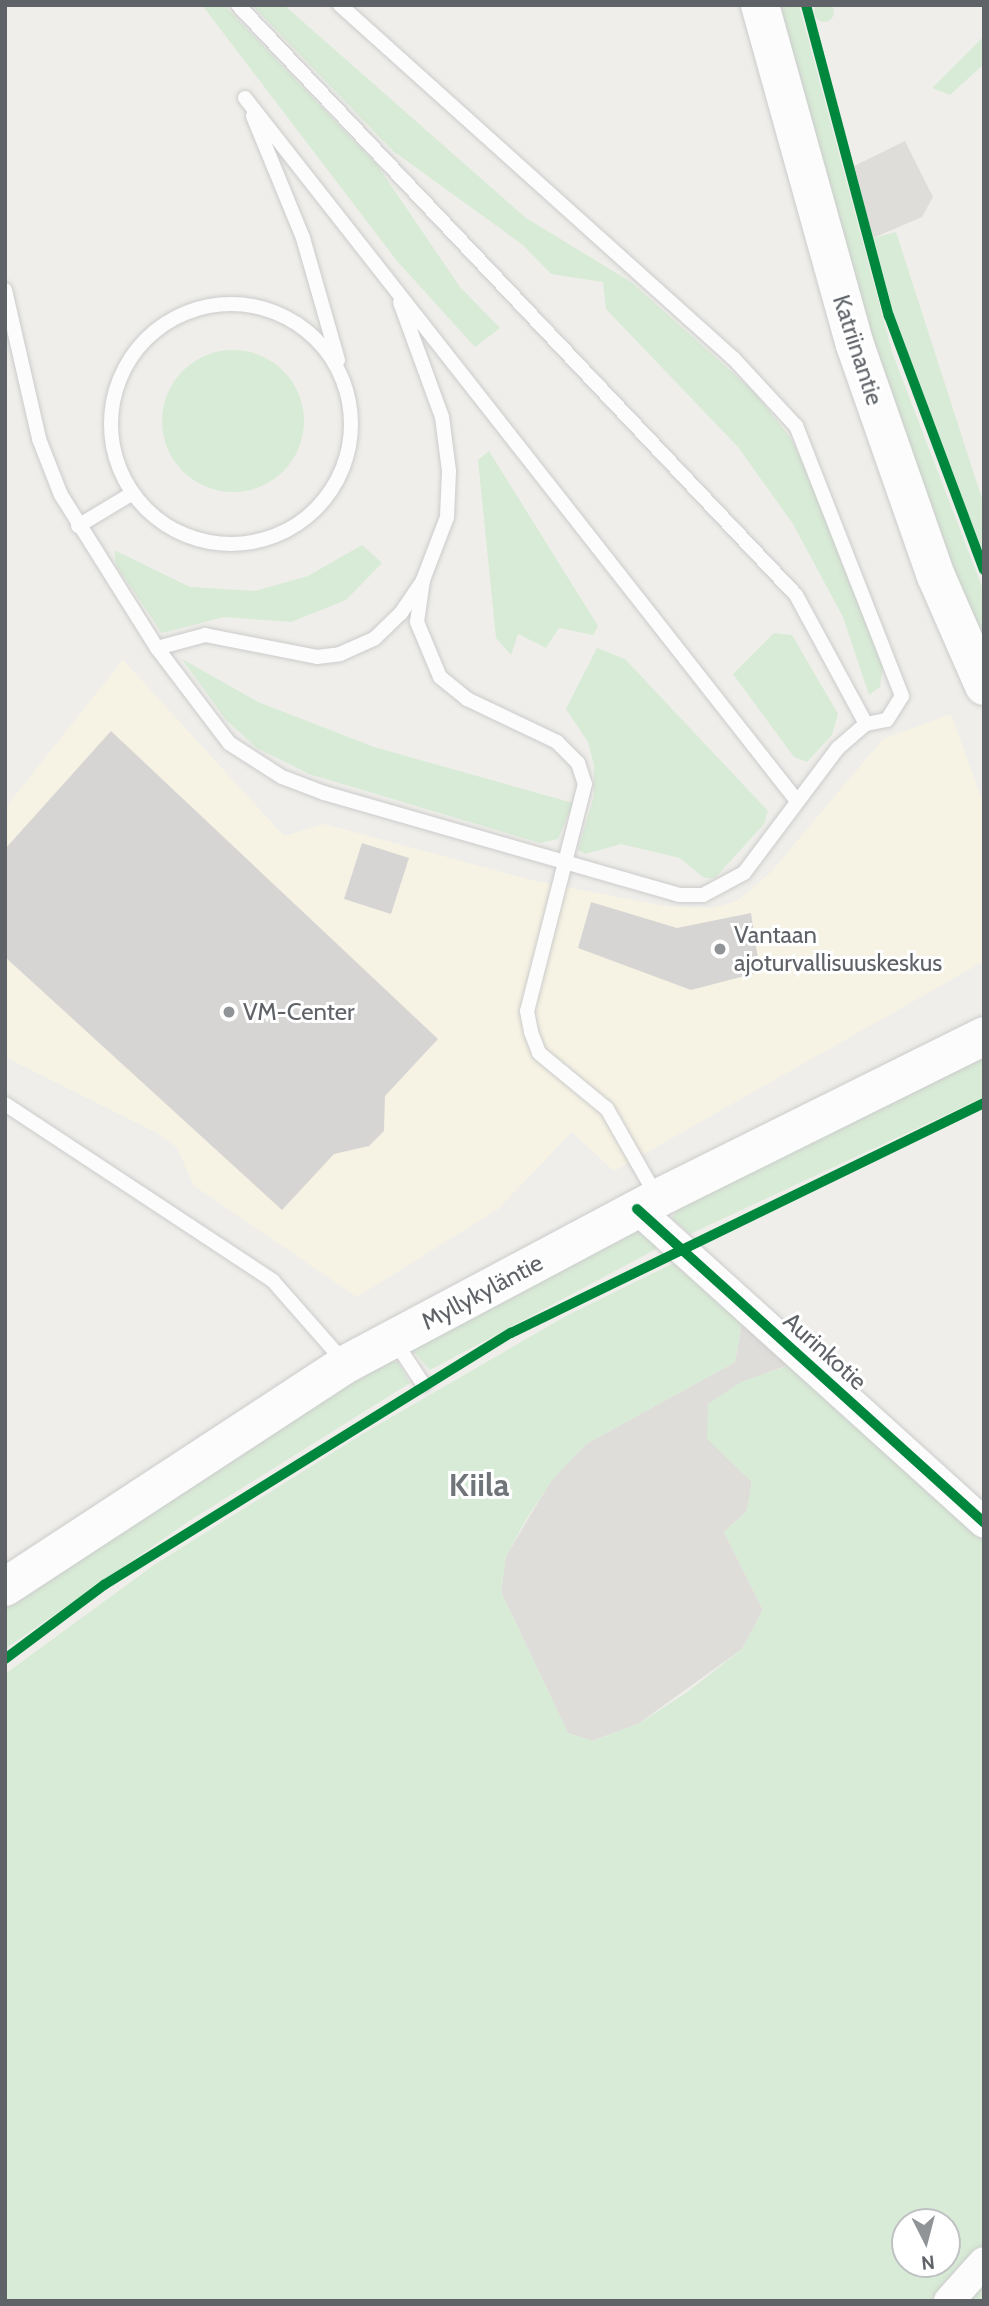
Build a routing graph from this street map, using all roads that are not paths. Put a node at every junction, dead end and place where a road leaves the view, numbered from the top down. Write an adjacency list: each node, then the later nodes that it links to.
1 (238, 5): 12 (lane)
2 (340, 5): 12 (lane)
3 (760, 5): 11 (main road, Katriinantie)
4 (5, 290): 8 (lane)
5 (396, 291): 6 (lane); 9 (lane); 13 (lane)
6 (345, 384): 7 (lane); 7 (lane)
7 (133, 493): 8 (lane)
8 (78, 526): 10 (lane)
9 (423, 580): 10 (lane); 14 (lane)
10 (157, 648): 14 (lane)
11 (984, 686)
12 (866, 724): 13 (lane)
13 (797, 801): 14 (lane)
14 (561, 864): 17 (lane)
15 (983, 1035): 17 (main road, Myllykyläntie)
16 (5, 1104): 19 (lane)
17 (648, 1204): 18 (main road, Myllykyläntie); 21 (street, Aurinkotie)
18 (394, 1339): 19 (main road, Myllykyläntie); 20 (lane)
19 (346, 1364): 22 (main road, Myllykyläntie)
20 (424, 1384)
21 (984, 1523)
22 (5, 1587)
23 (984, 2262): 24 (street)
24 (949, 2301)

